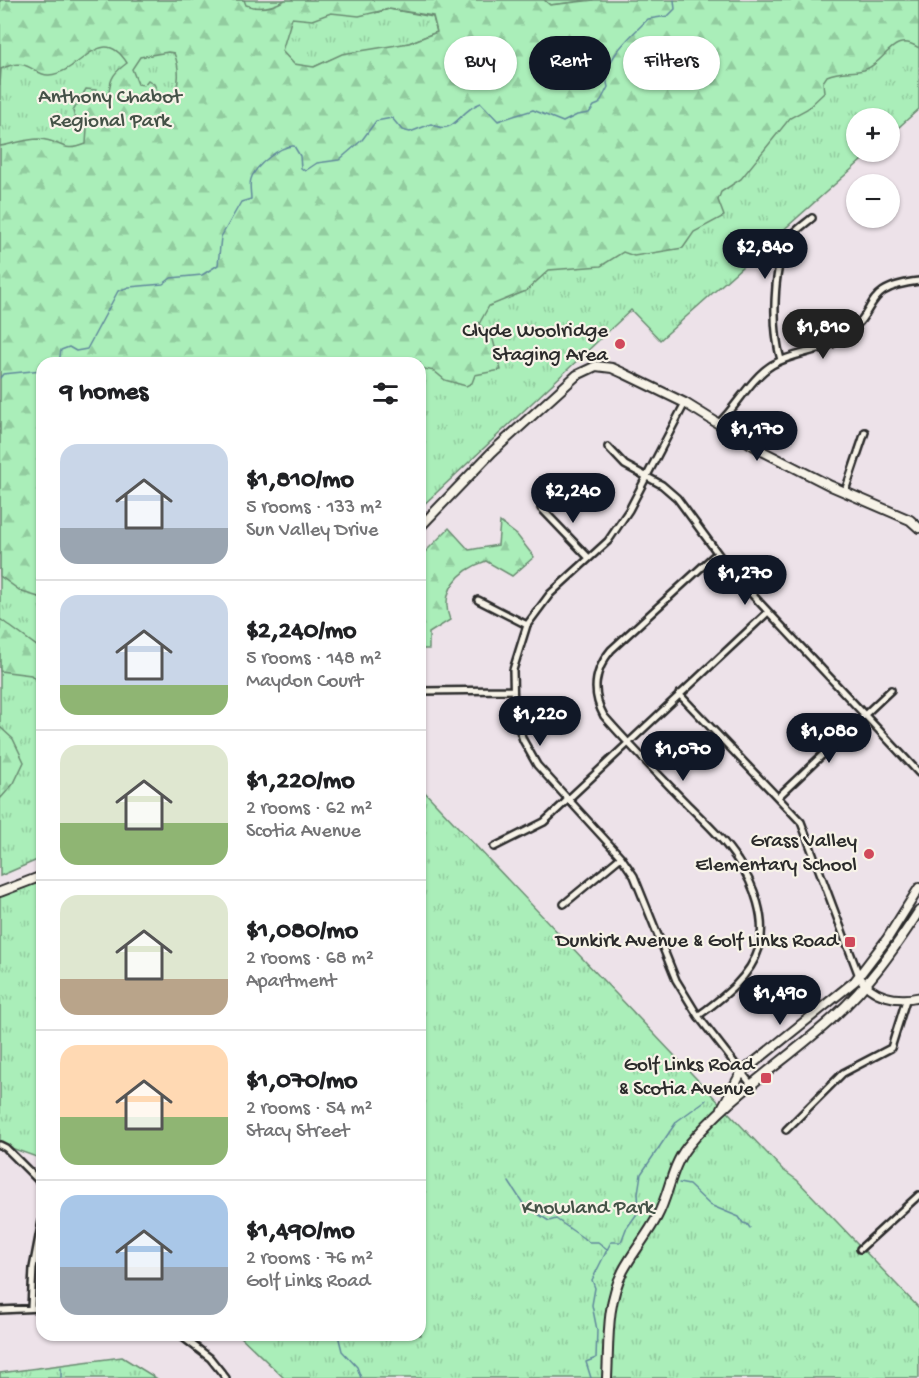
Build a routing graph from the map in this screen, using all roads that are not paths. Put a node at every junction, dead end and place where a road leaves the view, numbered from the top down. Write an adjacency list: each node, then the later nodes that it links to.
1 (812, 218): 3 (street)
2 (919, 281): 3 (street)
3 (781, 360): 5 (street)
4 (686, 402): 5 (main road); 8 (street); 11 (main road)
5 (718, 423): 9 (main road)
6 (865, 432): 9 (street)
7 (608, 447): 8 (street)
8 (645, 476): 13 (street); 14 (street)
9 (845, 491): 12 (main road)
10 (541, 508): 14 (street)
11 (426, 521)
12 (919, 528)
13 (717, 553): 16 (street); 23 (street)
14 (588, 557): 17 (street)
15 (478, 600): 17 (street)
16 (766, 613): 21 (street); 22 (street)
17 (527, 625): 18 (street)
18 (513, 690): 20 (street); 26 (street)
19 (891, 690): 22 (street)
20 (426, 691)
21 (679, 694): 23 (street); 25 (street)
22 (864, 715): 24 (street); 25 (street)
23 (627, 743): 26 (street); 38 (street)
24 (919, 773)
25 (778, 797): 34 (street)
26 (568, 800): 27 (street); 28 (street)
27 (494, 847)
28 (621, 857): 32 (street); 38 (street)
29 (36, 878): 31 (main road)
30 (919, 888): 34 (main road)
31 (0, 892)
32 (564, 904)
33 (919, 911): 35 (main road)
34 (859, 976): 35 (street); 39 (main road)
35 (865, 986): 37 (street); 40 (main road)
36 (919, 997): 37 (street)
37 (906, 1000): 42 (street)
38 (698, 1016): 39 (street)
39 (741, 1073): 40 (street); 41 (main road)
40 (750, 1083): 41 (main road)
41 (718, 1115): 53 (main road)
42 (786, 1130)
43 (0, 1145): 44 (street)
44 (36, 1178)
45 (919, 1195): 47 (street)
46 (36, 1248): 48 (street)
47 (860, 1249)
48 (31, 1308): 49 (street); 50 (street)
49 (36, 1308)
50 (0, 1310)
51 (188, 1341): 52 (street)
52 (226, 1378)
53 (607, 1378)

